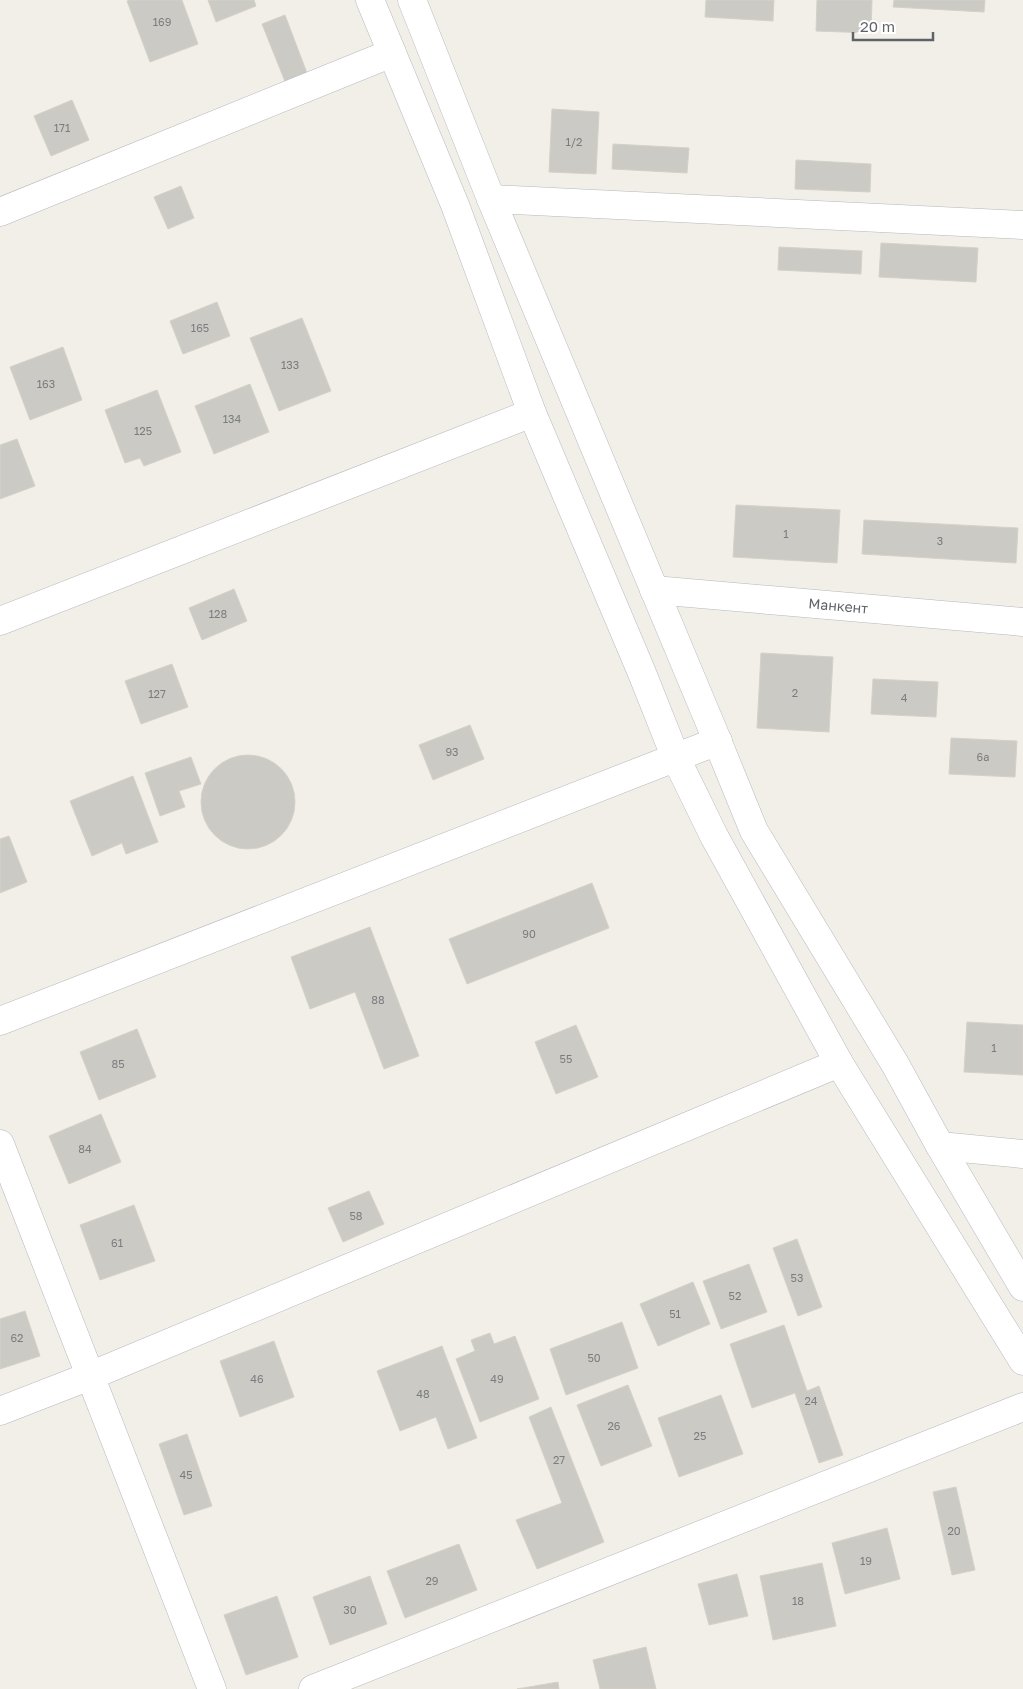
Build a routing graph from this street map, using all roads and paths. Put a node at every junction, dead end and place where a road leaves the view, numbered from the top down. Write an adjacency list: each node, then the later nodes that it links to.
1 (370, 0): 3 (street)
2 (412, 0): 4 (street)
3 (392, 54): 5 (street); 7 (street)
4 (491, 199): 6 (street); 8 (street)
5 (0, 212)
6 (1023, 225)
7 (532, 413): 9 (street); 12 (street)
8 (654, 590): 10 (street, Манкент); 11 (street)
9 (0, 621)
10 (1023, 622)
11 (718, 741): 12 (street); 16 (street)
12 (675, 756): 13 (street); 14 (street)
13 (0, 1021)
14 (838, 1063): 19 (street); 20 (street)
15 (0, 1144): 20 (street)
16 (940, 1146): 17 (street); 18 (street)
17 (1023, 1154)
18 (1023, 1287)
19 (1023, 1361)
20 (90, 1376): 22 (street); 23 (street)
21 (1023, 1406): 24 (street)
22 (0, 1411)
23 (212, 1689)
24 (313, 1689)

